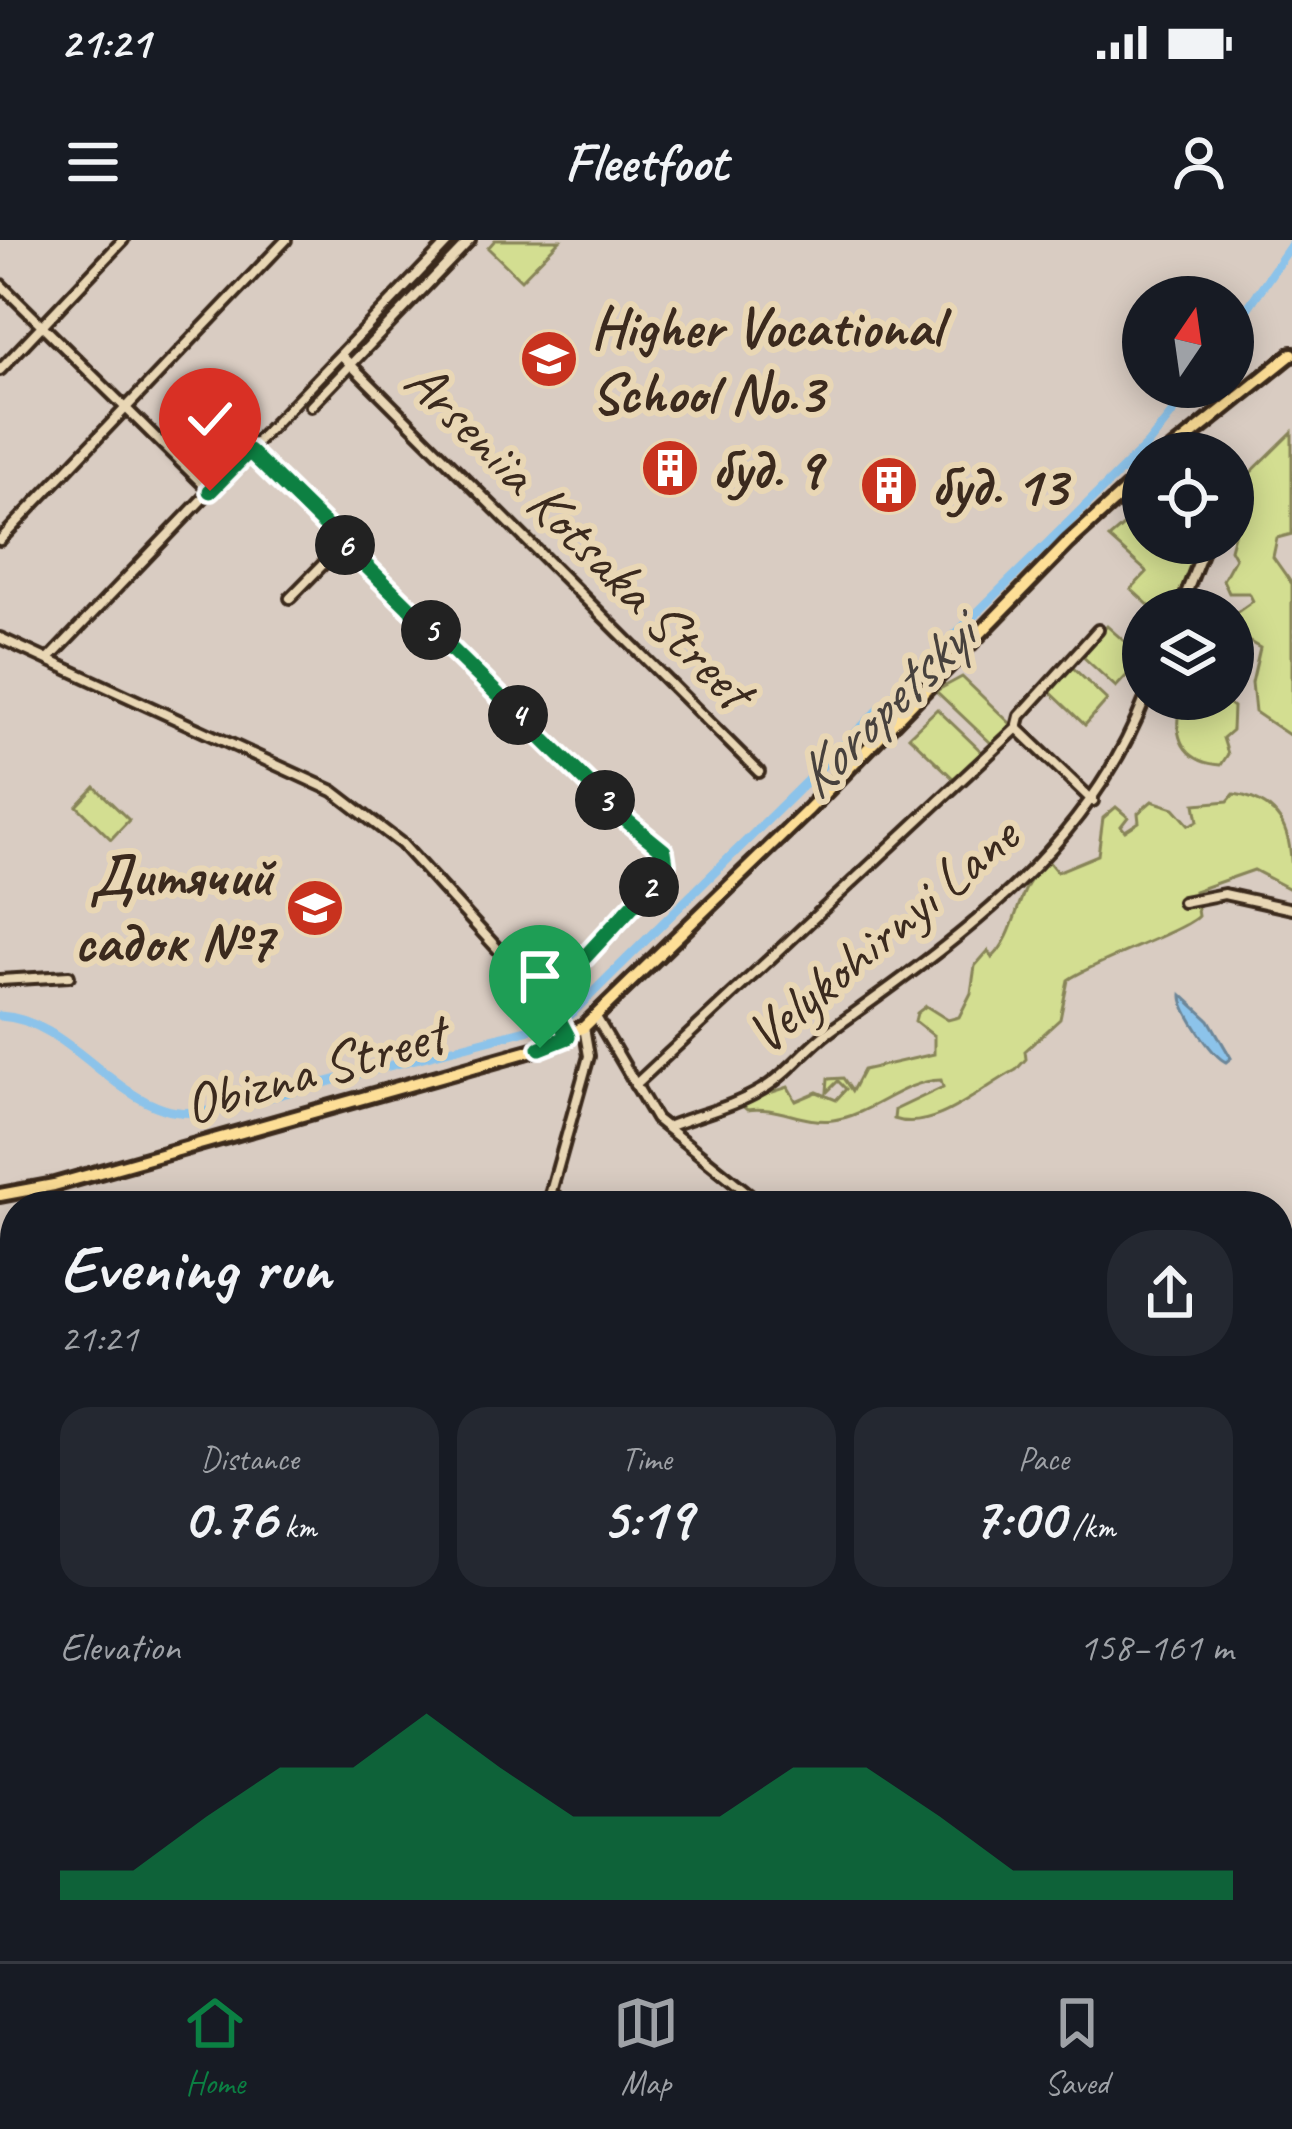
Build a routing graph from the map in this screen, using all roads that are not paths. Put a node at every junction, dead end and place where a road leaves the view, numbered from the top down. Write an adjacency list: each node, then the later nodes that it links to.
1 (123, 240): 7 (street)
2 (286, 240): 13 (street)
3 (452, 240): 5 (street); 9 (street)
4 (470, 240): 5 (street)
5 (462, 249): 10 (street)
6 (0, 284): 7 (street)
7 (42, 325): 11 (street); 13 (street)
8 (1292, 354): 14 (main road)
9 (341, 355): 10 (street, Arseniia Kotsaka Street); 15 (street)
10 (350, 364): 12 (street); 26 (street, Arseniia Kotsaka Street)
11 (0, 370)
12 (311, 406)
13 (126, 408): 16 (street); 18 (street)
14 (1195, 432)
15 (249, 451): 16 (street); 19 (street)
16 (210, 491): 23 (street)
17 (1122, 496): 33 (main road, Obizna Street)
18 (0, 540)
19 (343, 544): 20 (street); 32 (street)
20 (290, 598)
21 (1098, 630): 25 (street)
22 (0, 638): 23 (street)
23 (49, 659): 32 (street)
24 (1136, 720): 27 (street, Velykohirnyi Lane)
25 (1018, 728): 27 (street); 36 (street)
26 (760, 772)
27 (1094, 801): 37 (street, Velykohirnyi Lane)
28 (1183, 902): 29 (street)
29 (1292, 909)
30 (69, 976): 31 (street)
31 (0, 980)
32 (535, 996): 35 (street)
33 (596, 1017): 34 (main road, Obizna Street); 36 (street)
34 (584, 1027): 35 (main road, Obizna Street); 39 (street)
35 (568, 1037): 38 (main road, Obizna Street)
36 (635, 1085): 37 (street)
37 (668, 1127): 40 (street)
38 (22, 1191)
39 (552, 1191)
40 (746, 1191)

